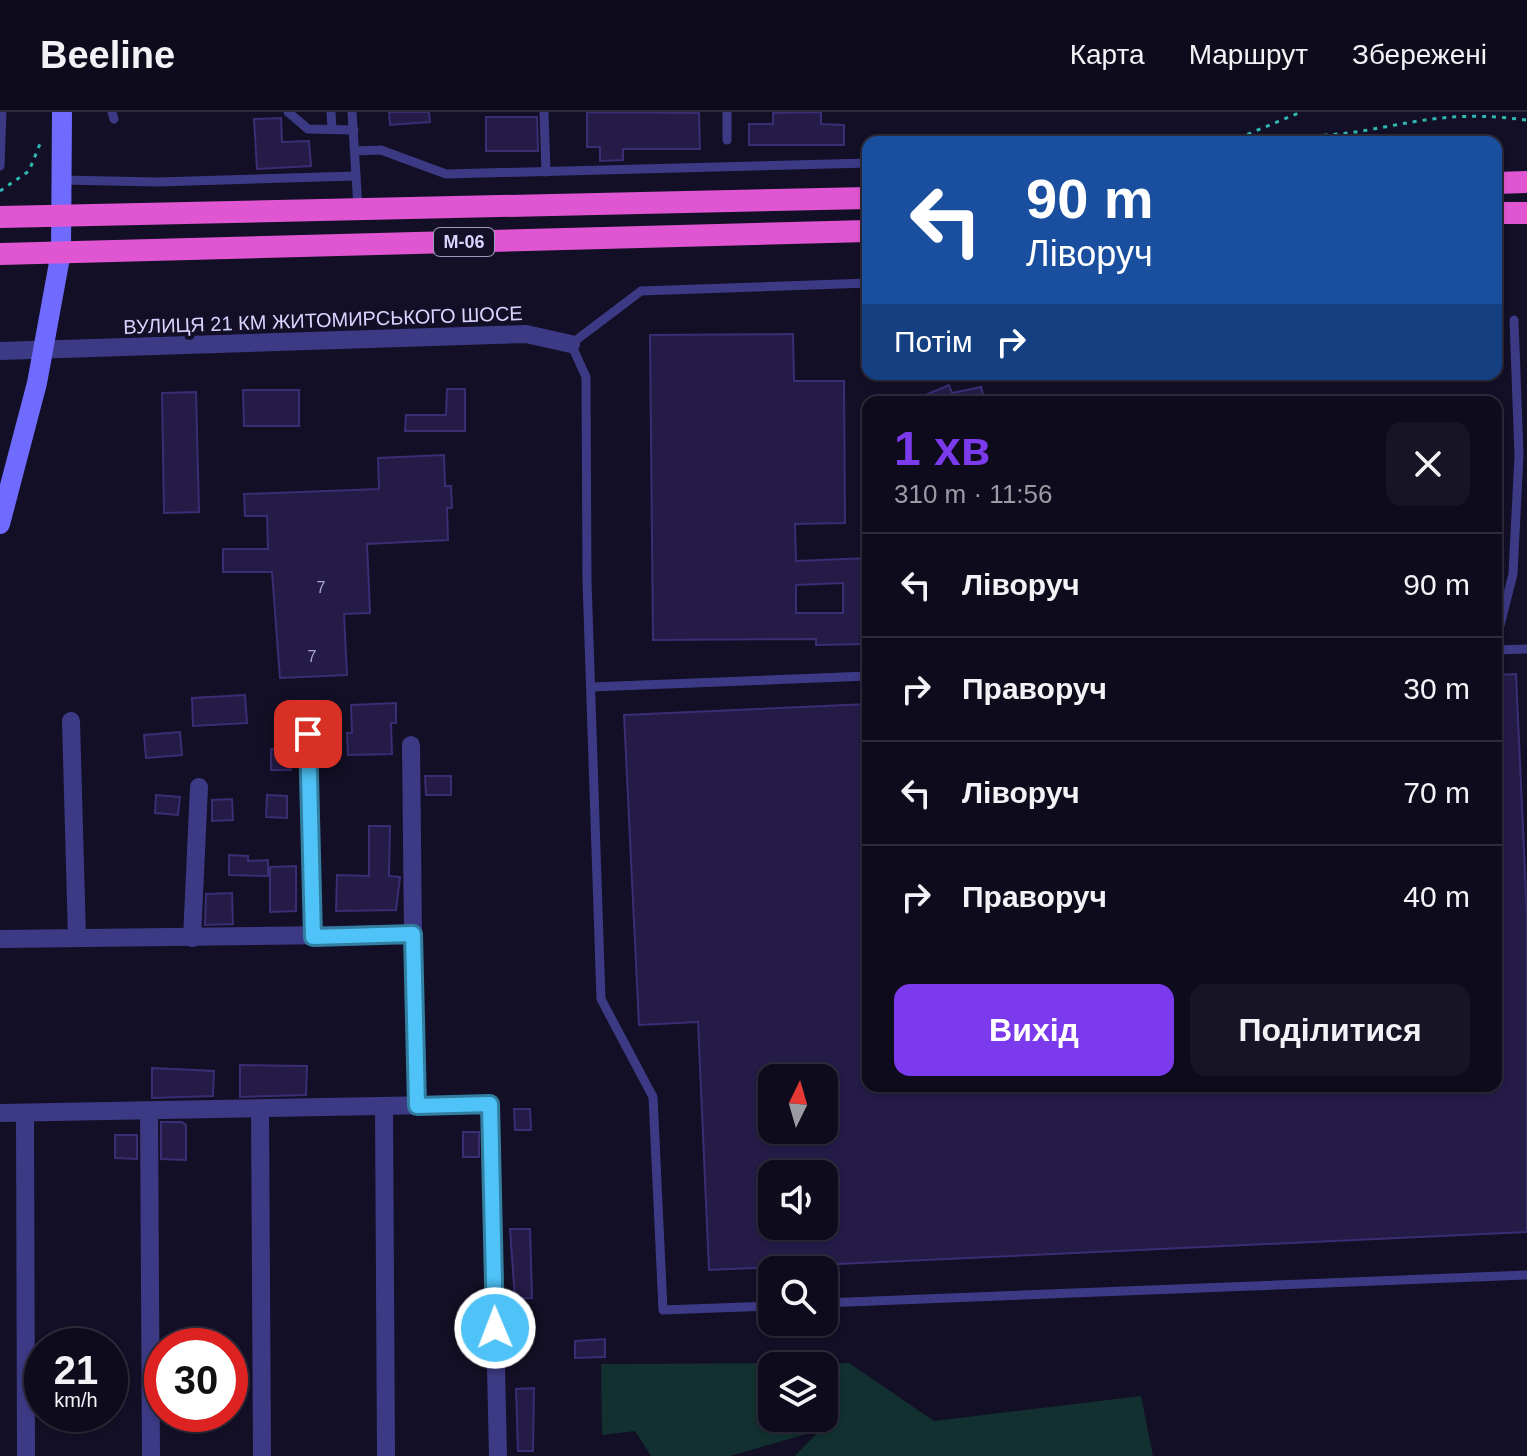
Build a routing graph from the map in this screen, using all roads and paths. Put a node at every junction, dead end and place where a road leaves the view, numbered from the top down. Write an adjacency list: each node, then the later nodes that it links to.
1 (2, 112): 18 (lane)
2 (62, 112): 14 (main road)
3 (288, 112): 10 (lane)
4 (331, 112): 10 (lane)
5 (352, 112): 11 (lane)
6 (544, 112): 19 (lane)
7 (727, 112): 15 (lane)
8 (1301, 112): 12 (path)
9 (1527, 120): 13 (path)
10 (332, 129): 11 (lane)
11 (354, 130): 16 (lane)
12 (1243, 136)
13 (1316, 136)
14 (62, 140): 21 (main road); 24 (path)
15 (727, 140)
16 (355, 151): 19 (lane); 20 (lane)
17 (862, 163): 19 (lane)
18 (0, 166)
19 (546, 172)
20 (356, 176): 21 (lane); 26 (lane)
21 (61, 180): 29 (main road)
22 (1527, 182): 23 (highway)
23 (1502, 183)
24 (0, 191)
25 (862, 198): 26 (highway, М-06)
26 (358, 209): 29 (highway, М-06)
27 (1502, 213): 28 (highway)
28 (1527, 213)
29 (61, 215): 30 (highway, М-06); 32 (main road)
30 (0, 217)
31 (862, 231): 32 (highway, М-06)
32 (61, 252): 33 (highway, М-06); 38 (main road)
33 (0, 254)
34 (862, 283): 36 (lane)
35 (1514, 320): 40 (lane)
36 (571, 344): 38 (street, ВУЛИЦЯ 21 КМ ЖИТОМИРСЬКОГО ШОСЕ); 44 (lane)
37 (0, 351): 38 (street, ВУЛИЦЯ 21 КМ ЖИТОМИРСЬКОГО ШОСЕ)
38 (44, 351): 39 (main road)
39 (0, 524)
40 (1502, 617)
41 (1527, 649): 42 (lane)
42 (1502, 650)
43 (862, 676): 44 (lane)
44 (591, 687): 62 (lane)
45 (71, 721): 51 (street)
46 (308, 734): 50 (street)
47 (411, 745): 49 (street)
48 (199, 787): 52 (street)
49 (413, 934): 50 (street); 54 (street)
50 (313, 937): 52 (street)
51 (77, 938): 52 (street); 53 (street)
52 (192, 938)
53 (0, 939)
54 (417, 1106): 55 (street); 67 (street)
55 (384, 1107): 56 (street); 66 (street)
56 (260, 1109): 57 (street); 65 (street)
57 (149, 1112): 59 (street); 64 (street)
58 (0, 1113): 59 (street)
59 (25, 1114): 63 (street)
60 (1527, 1275): 61 (lane)
61 (838, 1302)
62 (758, 1307)
63 (26, 1456)
64 (151, 1456)
65 (262, 1456)
66 (386, 1456)
67 (498, 1456)

